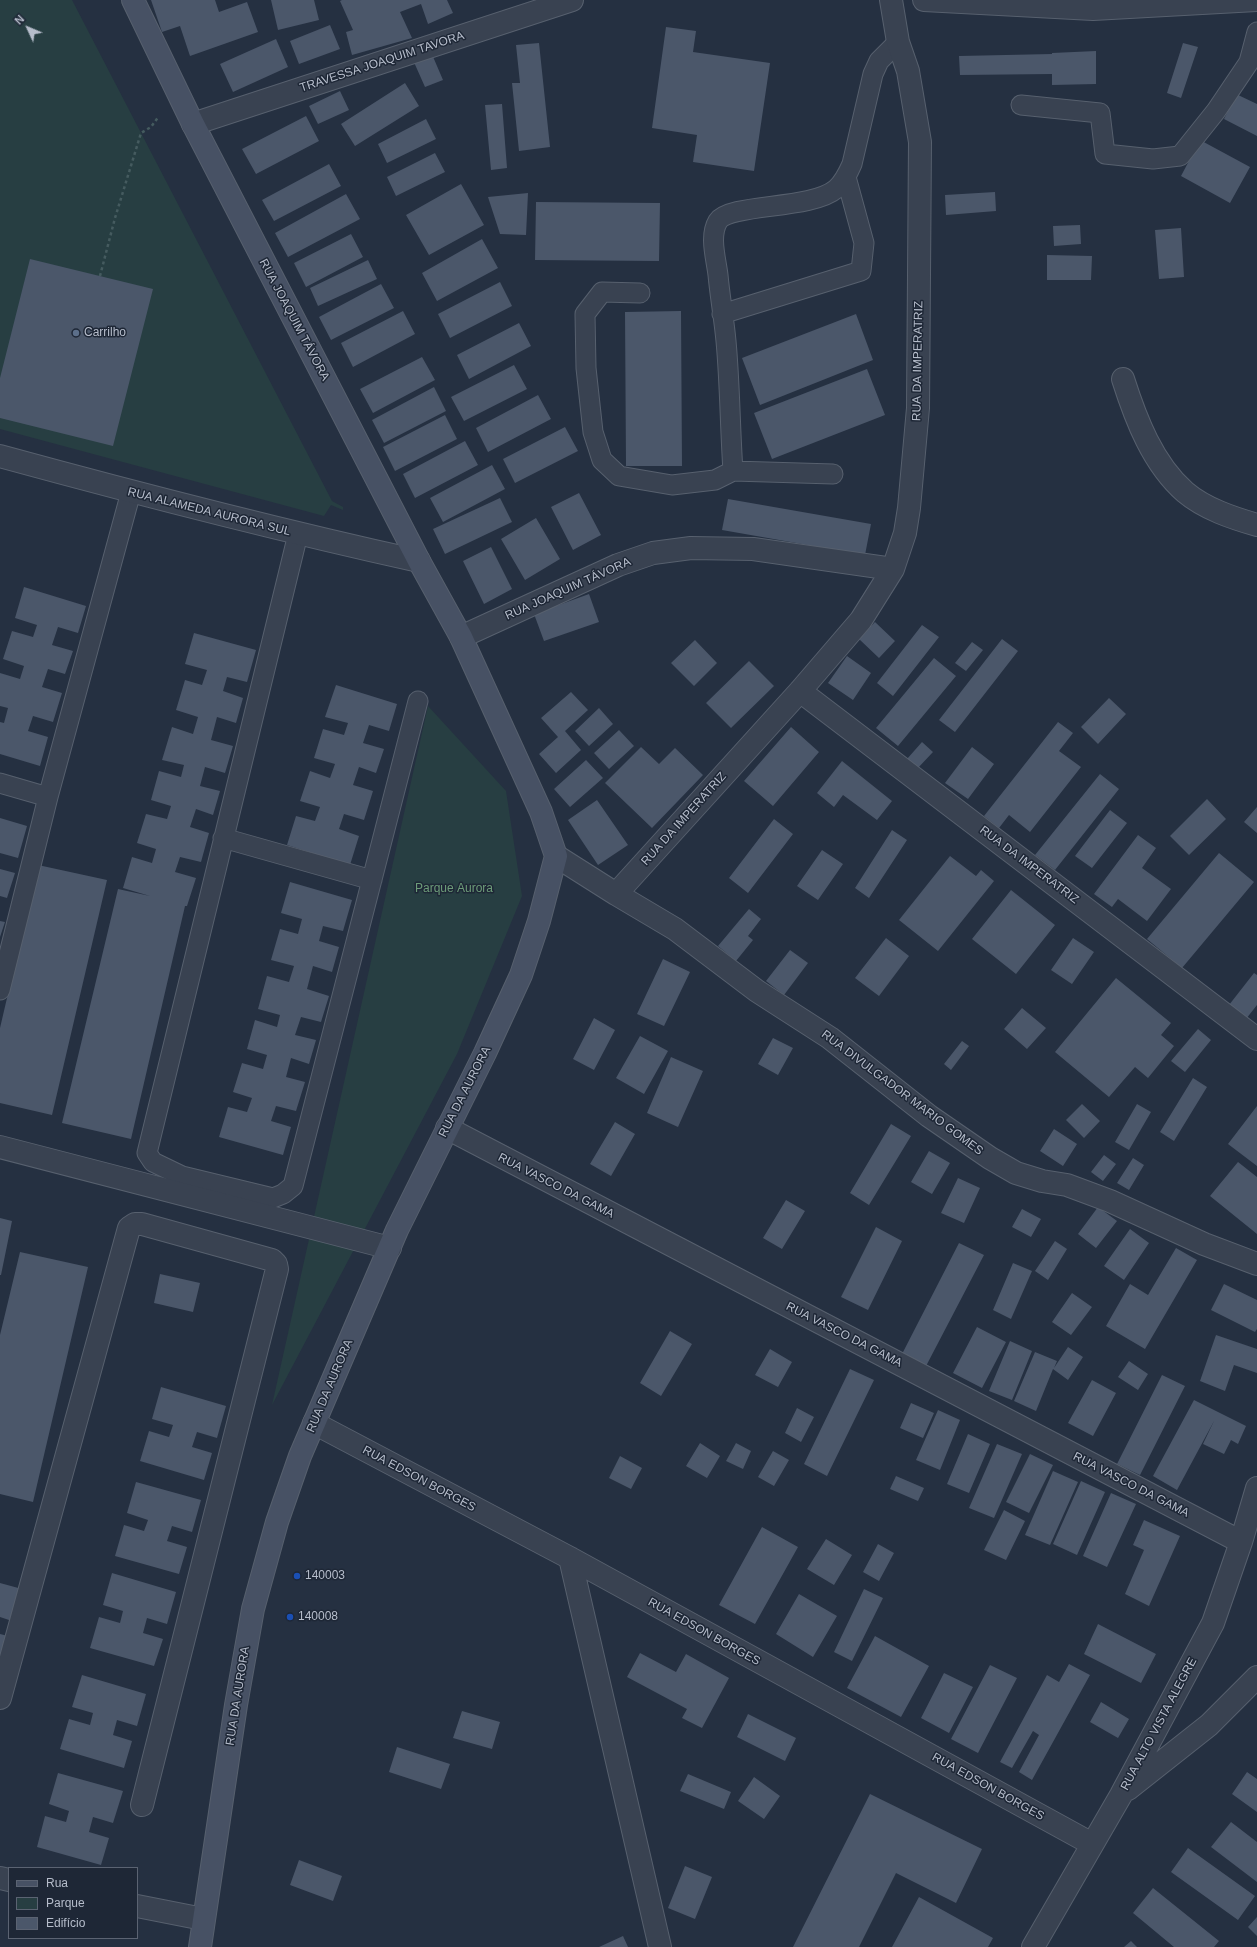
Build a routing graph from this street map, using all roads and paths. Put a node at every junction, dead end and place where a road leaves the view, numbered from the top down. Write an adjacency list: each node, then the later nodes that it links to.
1 (133, 0): 9 (main road, RUA JOAQUIM TÁVORA)
2 (572, 0): 11 (street, TRAVESSA JOAQUIM TAVORA)
3 (891, 0): 8 (street, RUA DA IMPERATRIZ)
4 (924, 0): 5 (street)
5 (1242, 0): 6 (street)
6 (1257, 0)
7 (1257, 32): 10 (lane)
8 (898, 42): 12 (lane); 24 (street, RUA DA IMPERATRIZ)
9 (177, 92): 11 (main road, RUA JOAQUIM TÁVORA); 13 (path)
10 (1020, 105)
11 (193, 124): 23 (main road, RUA JOAQUIM TÁVORA)
12 (846, 177): 15 (lane); 15 (lane)
13 (100, 276)
14 (640, 293): 18 (lane)
15 (722, 314): 18 (lane)
16 (1123, 379): 21 (street)
17 (0, 456): 20 (street, RUA ALAMEDA AURORA SUL)
18 (734, 471): 19 (lane)
19 (833, 474)
20 (131, 492): 22 (street, RUA ALAMEDA AURORA SUL); 29 (lane)
21 (1257, 525)
22 (298, 534): 23 (street, RUA ALAMEDA AURORA SUL); 30 (lane)
23 (420, 561): 25 (main road, RUA JOAQUIM TÁVORA)
24 (893, 569): 25 (street, RUA JOAQUIM TÁVORA); 26 (street, RUA DA IMPERATRIZ)
25 (461, 637): 31 (main road, RUA JOAQUIM TÁVORA)
26 (800, 691): 33 (street, RUA DA IMPERATRIZ); 35 (street, RUA DA IMPERATRIZ)
27 (418, 701): 32 (lane)
28 (0, 783): 29 (lane)
29 (48, 796): 34 (lane)
30 (223, 838): 32 (lane); 32 (lane)
31 (556, 856): 33 (street); 36 (main road, RUA DA AURORA)
32 (372, 880)
33 (616, 894): 39 (street, RUA DIVULGADOR MARIO GOMES)
34 (0, 990)
35 (1257, 1039)
36 (447, 1128): 38 (main road, RUA DA AURORA); 42 (street, RUA VASCO DA GAMA)
37 (0, 1147): 38 (street)
38 (390, 1248): 40 (main road, RUA DA AURORA)
39 (1257, 1264)
40 (314, 1423): 43 (street, RUA EDSON BORGES); 50 (main road, RUA DA AURORA)
41 (1257, 1488): 42 (street, RUA ALTO VISTA ALEGRE)
42 (1241, 1542): 46 (street, RUA ALTO VISTA ALEGRE)
43 (570, 1558): 48 (street, RUA EDSON BORGES); 52 (street)
44 (1257, 1677): 46 (street)
45 (0, 1698): 47 (street)
46 (1120, 1795): 48 (street, RUA ALTO VISTA ALEGRE)
47 (142, 1805)
48 (1092, 1844): 53 (street, RUA ALTO VISTA ALEGRE)
49 (138, 1906): 50 (street)
50 (203, 1919): 51 (main road, RUA DA AURORA)
51 (200, 1947)
52 (660, 1947)
53 (1033, 1947)

